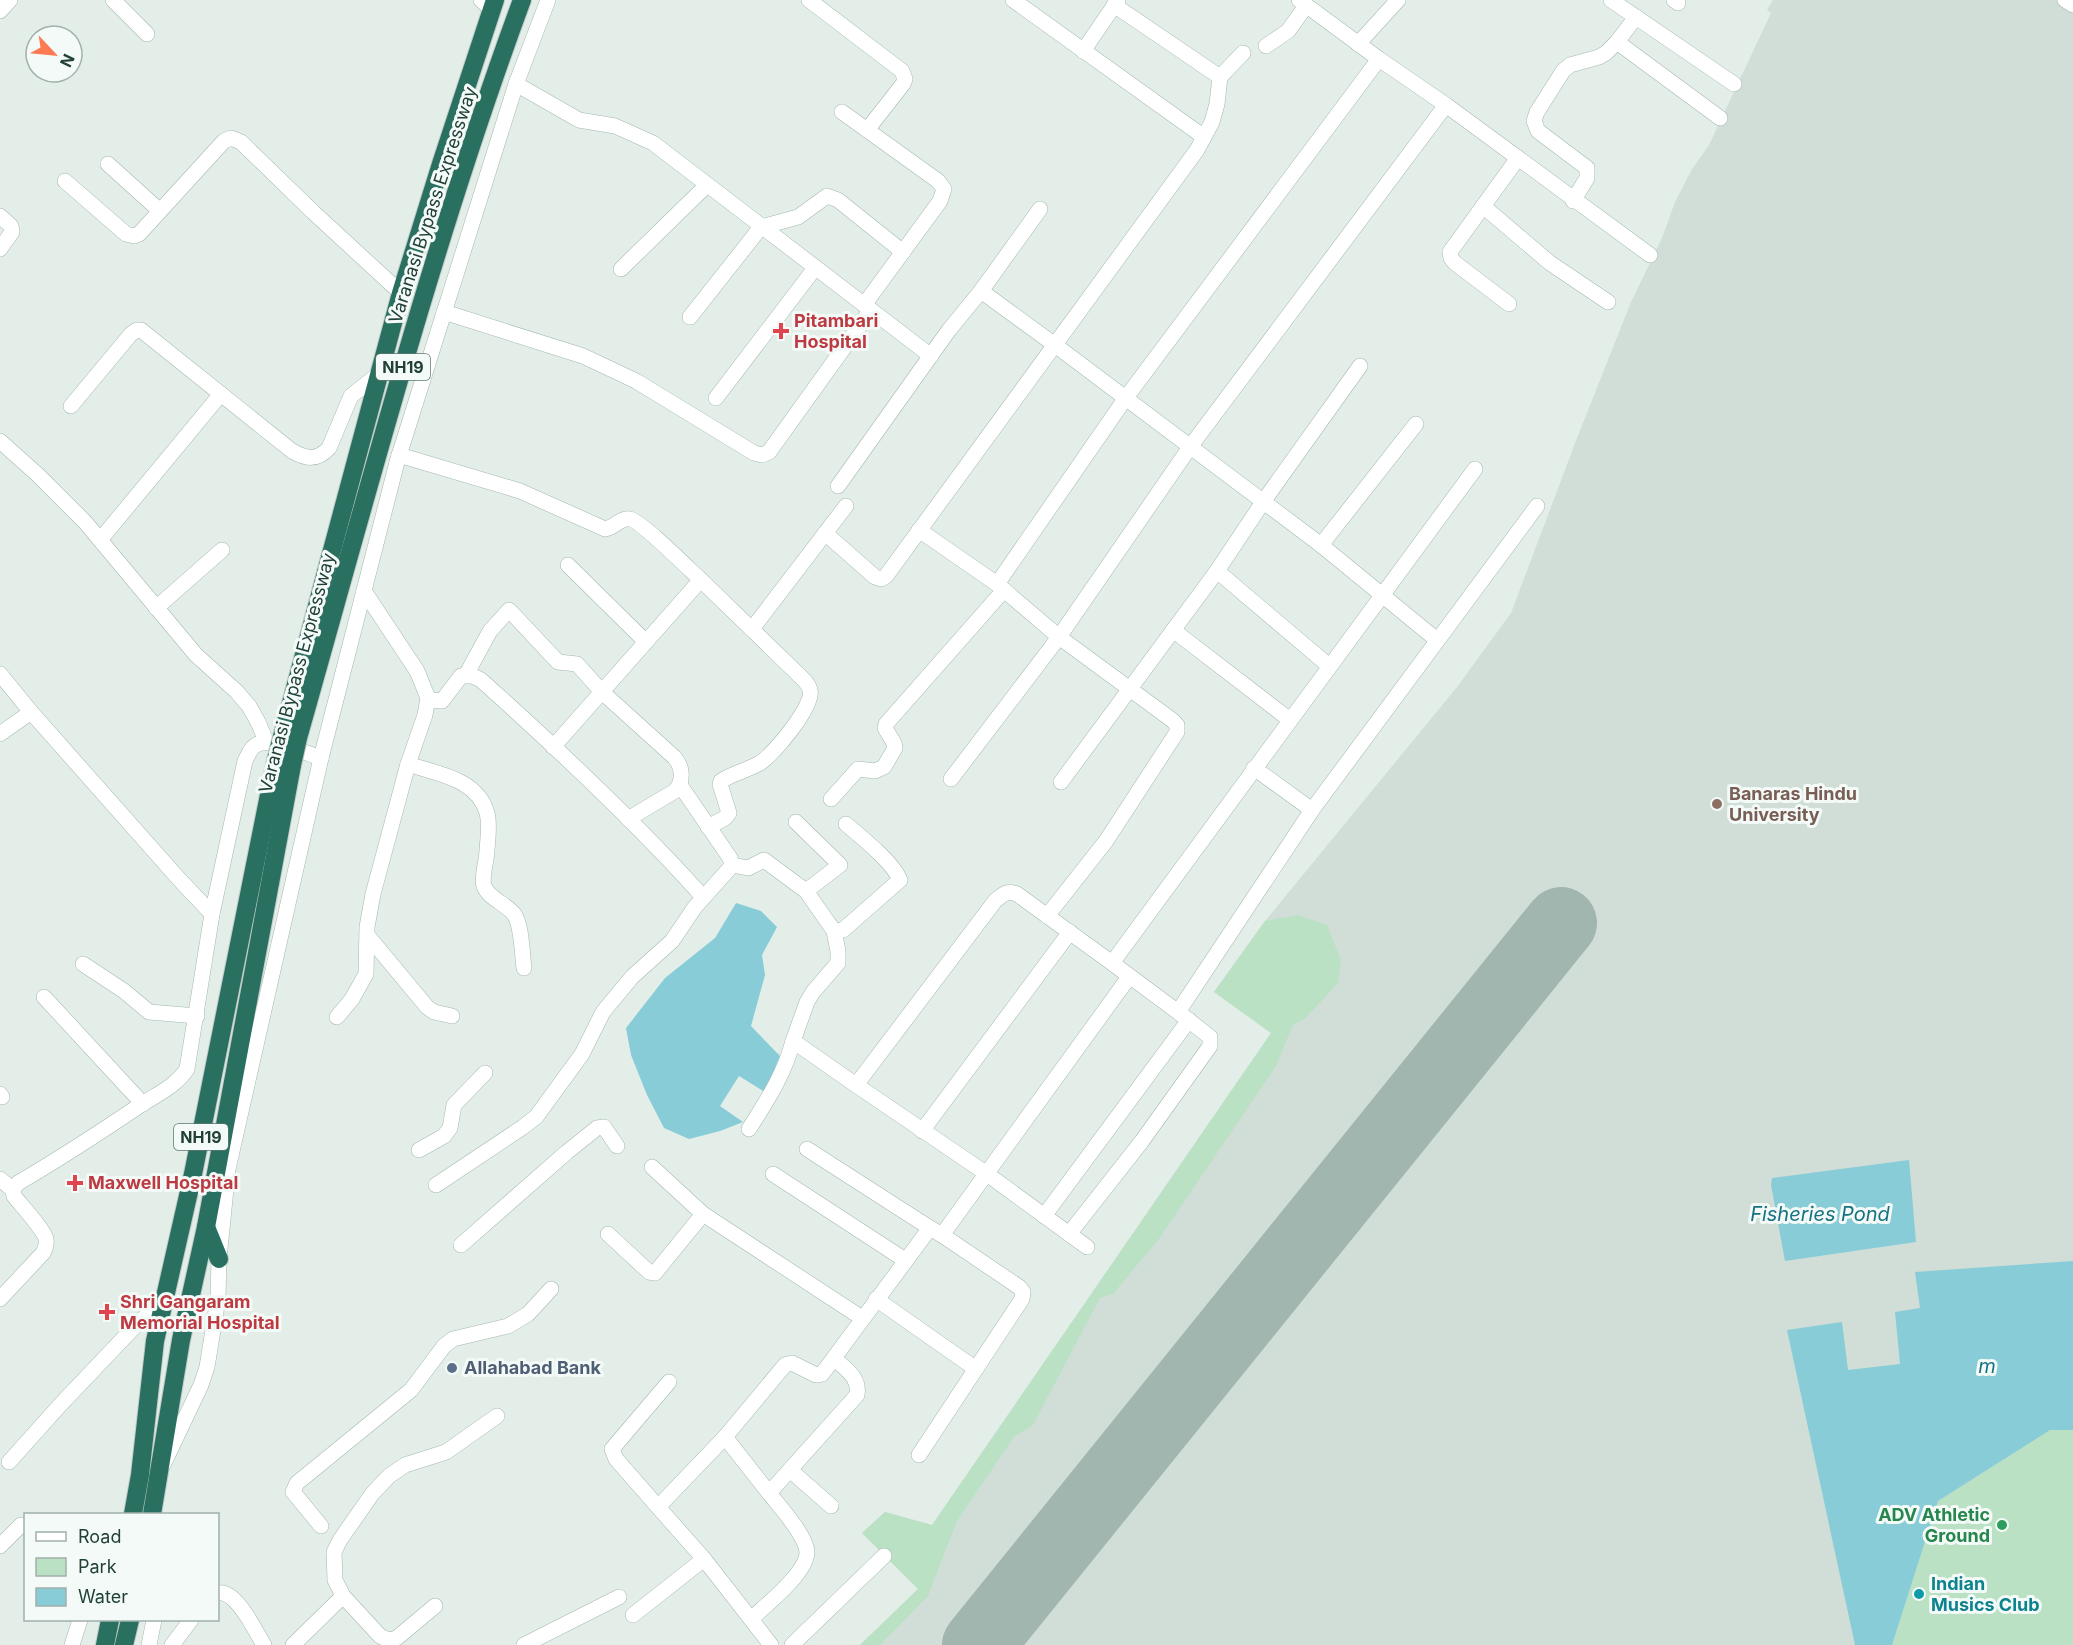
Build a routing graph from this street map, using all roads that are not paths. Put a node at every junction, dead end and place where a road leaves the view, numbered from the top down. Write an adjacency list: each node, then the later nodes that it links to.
1 (113, 0): 14 (street)
2 (522, 0): 94 (highway, Varanasi Bypass Expressway / NH19)
3 (548, 0): 22 (street)
4 (809, 0): 27 (street)
5 (1013, 0): 18 (street)
6 (1398, 0): 16 (street)
7 (1611, 0): 13 (street)
8 (2065, 0): 12 (street)
9 (1116, 2): 18 (street); 21 (street)
10 (489, 3): 45 (highway, Varanasi Bypass Expressway / NH19)
11 (1303, 3): 16 (street); 17 (street)
12 (2073, 5)
13 (1636, 17): 15 (street); 23 (street)
14 (147, 34)
15 (1617, 42): 26 (street); 33 (street)
16 (1358, 44): 20 (street)
17 (1266, 46)
18 (1083, 51): 28 (street)
19 (1242, 53): 21 (street)
20 (1379, 59): 24 (street); 57 (street)
21 (1220, 77): 28 (street)
22 (516, 84): 32 (street); 49 (street)
23 (1734, 84)
24 (1446, 105): 29 (street); 61 (street)
25 (842, 112): 27 (street)
26 (1720, 118)
27 (867, 130): 40 (street)
28 (1204, 137): 51 (street)
29 (1518, 158): 33 (street); 34 (street)
30 (108, 164): 36 (street)
31 (65, 181): 36 (street)
32 (707, 185): 38 (street); 43 (street)
33 (1573, 201): 41 (street)
34 (1483, 206): 46 (street); 47 (street)
35 (1040, 209): 44 (street)
36 (160, 211): 45 (street)
37 (0, 216): 39 (street)
38 (761, 227): 40 (street); 42 (street); 50 (street)
39 (0, 249)
40 (903, 252): 48 (street)
41 (1650, 255)
42 (815, 267): 48 (street); 56 (street)
43 (621, 269)
44 (981, 291): 51 (street); 52 (street)
45 (401, 293): 54 (highway, Varanasi Bypass Expressway / NH19)
46 (1608, 302)
47 (1509, 304)
48 (868, 308): 49 (street); 52 (street)
49 (444, 312): 62 (street)
50 (690, 317)
51 (1055, 345): 57 (street); 68 (street)
52 (931, 356): 64 (street)
53 (1360, 366): 65 (street)
54 (380, 373): 55 (street); 94 (highway, Varanasi Bypass Expressway / NH19)
55 (221, 394): 58 (street); 70 (street)
56 (716, 398)
57 (1125, 399): 61 (street); 76 (street)
58 (71, 406)
59 (1416, 424): 71 (street)
60 (0, 441): 70 (street)
61 (1190, 447): 65 (street); 82 (street)
62 (399, 456): 75 (street); 77 (street)
63 (1475, 469): 78 (street)
64 (838, 486)
65 (1263, 502): 71 (street); 74 (street)
66 (846, 506): 69 (street)
67 (1537, 506): 83 (street)
68 (919, 530): 69 (street); 76 (street)
69 (825, 533): 80 (street)
70 (100, 540): 79 (street)
71 (1321, 545): 78 (street)
72 (222, 550): 79 (street)
73 (568, 565): 84 (street)
74 (1217, 571): 81 (street); 85 (street)
75 (702, 581): 80 (street); 84 (street)
76 (1001, 587): 82 (street); 104 (street)
77 (364, 591): 90 (street); 97 (street)
78 (1383, 596): 83 (street); 85 (street)
79 (156, 608): 95 (street)
80 (752, 629): 109 (street)
81 (1173, 630): 88 (street); 92 (street)
82 (1059, 637): 88 (street); 101 (street)
83 (1437, 640): 105 (street)
84 (645, 642): 89 (street)
85 (1329, 666): 92 (street)
86 (0, 674): 91 (street)
87 (466, 675): 89 (street); 90 (street); 96 (street)
88 (1130, 688): 102 (street); 114 (street)
89 (602, 692): 96 (street); 103 (street)
90 (428, 698): 99 (street)
91 (31, 712): 93 (street); 113 (street)
92 (1290, 720): 100 (street)
93 (0, 734)
94 (291, 736): 98 (highway, Varanasi Bypass Expressway / NH19, bridge)
95 (266, 741): 97 (street); 113 (street)
96 (553, 747): 106 (street)
97 (321, 758): 150 (street)
98 (284, 762): 144 (highway, Varanasi Bypass Expressway / NH19); 155 (highway, Varanasi Bypass Expressway / NH19)
99 (408, 764): 117 (street); 120 (street)
100 (1254, 768): 105 (street); 118 (street)
101 (951, 779)
102 (1061, 782)
103 (680, 785): 106 (street); 109 (street)
104 (831, 799)
105 (1312, 810): 125 (street)
106 (628, 819): 112 (street)
107 (796, 822): 111 (street)
108 (846, 824): 115 (street)
109 (708, 827): 110 (street)
110 (732, 865): 111 (street); 112 (street)
111 (806, 891): 115 (street)
112 (703, 897): 140 (street)
113 (212, 914): 123 (street)
114 (1047, 916): 116 (street); 129 (street)
115 (834, 931): 127 (street)
116 (1070, 932): 118 (street); 132 (street)
117 (368, 936): 124 (street); 126 (street)
118 (1112, 963): 121 (street)
119 (83, 964): 123 (street)
120 (524, 968)
121 (1129, 977): 125 (street); 138 (street)
122 (44, 996): 130 (street)
123 (197, 1016): 130 (street)
124 (452, 1016)
125 (1184, 1016): 143 (street); 147 (street)
126 (337, 1017)
127 (792, 1041): 129 (street); 131 (street)
128 (485, 1073): 135 (street)
129 (856, 1085): 132 (street)
130 (143, 1104): 141 (street)
131 (749, 1129)
132 (922, 1131): 138 (street)
133 (617, 1146): 148 (street)
134 (807, 1149): 145 (street)
135 (419, 1150)
136 (652, 1167): 142 (street)
137 (773, 1174): 151 (street)
138 (987, 1174): 143 (street); 145 (street)
139 (0, 1179): 141 (street)
140 (436, 1185)
141 (13, 1190): 153 (street)
142 (703, 1214): 146 (street); 156 (street)
143 (1044, 1216): 147 (street)
144 (206, 1227): 150 (highway); 165 (highway, Varanasi Bypass Expressway / NH19)
145 (936, 1232): 151 (street); 158 (street)
146 (608, 1234)
147 (1069, 1234): 149 (street)
148 (461, 1245)
149 (1087, 1247)
150 (219, 1259): 165 (street)
151 (905, 1260): 154 (street)
152 (551, 1289): 172 (street)
153 (0, 1299)
154 (876, 1299): 156 (street); 158 (street)
155 (166, 1301): 163 (street); 169 (highway, Varanasi Bypass Expressway / NH19)
156 (862, 1318): 157 (street)
157 (834, 1358): 161 (street); 164 (street)
158 (976, 1369): 162 (street)
159 (669, 1382): 168 (street)
160 (497, 1416): 177 (street)
161 (725, 1437): 166 (street); 168 (street)
162 (920, 1455)
163 (9, 1462)
164 (790, 1470): 166 (street); 167 (street)
165 (161, 1471): 170 (highway, Varanasi Bypass Expressway / NH19)
166 (769, 1493): 181 (street)
167 (831, 1506)
168 (658, 1507): 175 (street)
169 (133, 1513)
170 (152, 1513)
171 (21, 1526): 173 (street)
172 (321, 1526)
173 (0, 1546)
174 (884, 1556): 196 (street)
175 (704, 1559): 180 (street); 181 (street)
176 (219, 1593): 192 (street)
177 (343, 1596): 179 (street); 193 (street)
178 (619, 1597): 194 (street)
179 (435, 1606)
180 (633, 1615)
181 (751, 1619): 195 (street)
182 (80, 1621): 187 (street)
183 (110, 1621): 188 (highway)
184 (130, 1621): 189 (highway)
185 (154, 1621): 190 (street)
186 (190, 1621): 191 (street)
187 (72, 1645)
188 (105, 1645)
189 (124, 1645)
190 (149, 1645)
191 (172, 1645)
192 (264, 1645)
193 (293, 1645)
194 (524, 1645)
195 (771, 1645)
196 (792, 1645)

